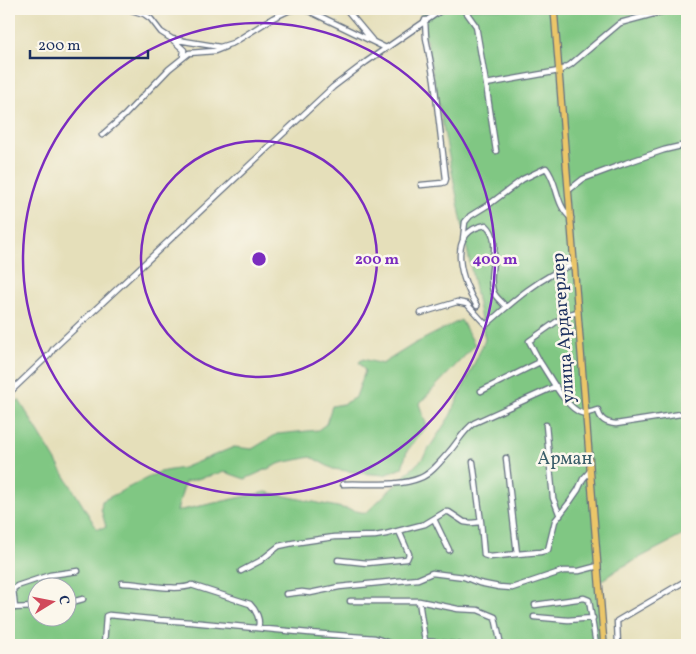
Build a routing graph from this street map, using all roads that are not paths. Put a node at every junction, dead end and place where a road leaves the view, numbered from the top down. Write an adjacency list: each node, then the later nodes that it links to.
1 (128, 9): 13 (street)
2 (284, 9): 3 (street)
3 (292, 9): 4 (street); 15 (street)
4 (299, 9): 14 (street)
5 (346, 9): 14 (street)
6 (443, 9): 11 (street)
7 (464, 9): 12 (street)
8 (554, 9): 18 (main road, улица Ардагерлер)
9 (672, 9): 18 (street)
10 (474, 15): 12 (street)
11 (425, 20): 16 (street); 23 (street)
12 (476, 26): 19 (street)
13 (172, 39): 15 (street); 17 (street)
14 (373, 42): 16 (street)
15 (228, 45): 17 (street)
16 (386, 48): 35 (street)
17 (183, 57): 20 (street)
18 (559, 71): 19 (street); 24 (main road, улица Ардагерлер)
19 (486, 84): 22 (street)
20 (102, 135)
21 (687, 148): 24 (street)
22 (496, 151)
23 (421, 184)
24 (569, 190): 25 (main road, улица Ардагерлер)
25 (571, 218): 26 (street); 27 (main road, улица Ардагерлер)
26 (463, 240): 28 (street); 29 (street)
27 (574, 264): 29 (street); 30 (main road, улица Ардагерлер)
28 (477, 306)
29 (506, 307): 31 (street)
30 (578, 312): 32 (street); 36 (main road, улица Ардагерлер)
31 (421, 313)
32 (540, 362): 33 (street); 34 (street)
33 (556, 386): 36 (street); 42 (street)
34 (481, 391)
35 (9, 394)
36 (586, 413): 37 (street); 41 (main road, улица Ардагерлер)
37 (687, 413)
38 (546, 425): 43 (street)
39 (506, 458): 48 (street)
40 (473, 462): 45 (street)
41 (590, 472): 43 (street); 50 (main road, улица Ардагерлер)
42 (343, 484)
43 (560, 516): 48 (street)
44 (434, 519): 45 (street); 46 (street); 47 (street)
45 (481, 522): 48 (street)
46 (399, 531): 49 (street); 52 (street)
47 (449, 550)
48 (517, 554)
49 (338, 560)
50 (598, 566): 55 (street); 75 (main road, улица Ардагерлер)
51 (78, 571): 63 (street)
52 (241, 572)
53 (687, 580): 76 (street)
54 (122, 583): 68 (street)
55 (286, 594)
56 (83, 599): 57 (street)
57 (78, 600)
58 (350, 601): 59 (street)
59 (419, 601): 66 (street); 69 (street)
60 (535, 605): 67 (street)
61 (28, 607): 63 (street)
62 (9, 608): 63 (street)
63 (15, 608)
64 (492, 610): 66 (street)
65 (534, 616): 67 (street)
66 (495, 617): 73 (street)
67 (593, 618): 74 (street)
68 (258, 628): 70 (street); 71 (street)
69 (425, 643): 72 (street)
70 (104, 645)
71 (395, 645)
72 (460, 645)
73 (502, 645)
74 (596, 645)
75 (604, 645)
76 (618, 645)

